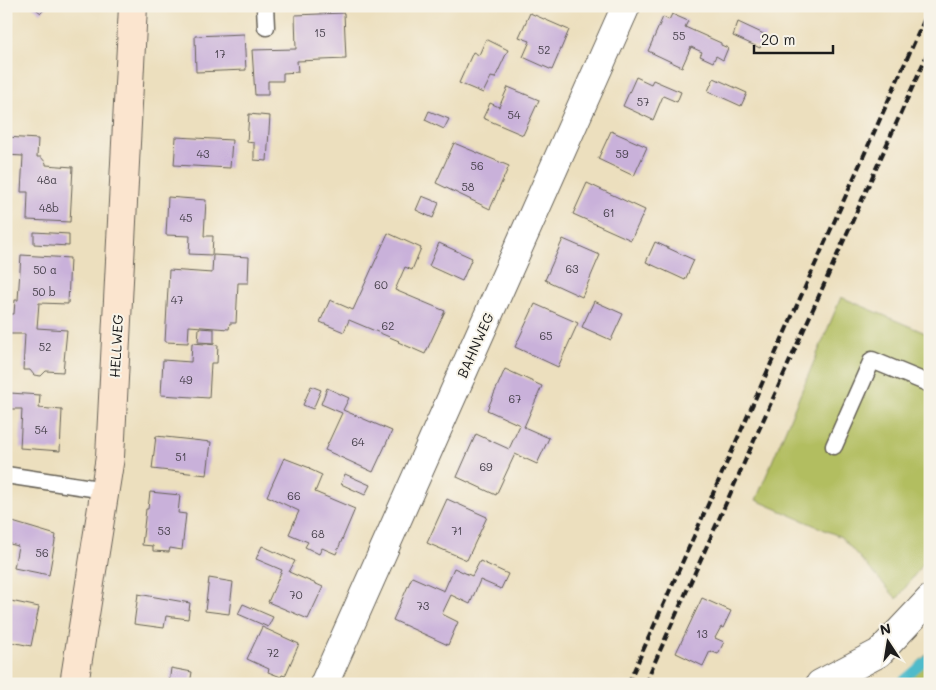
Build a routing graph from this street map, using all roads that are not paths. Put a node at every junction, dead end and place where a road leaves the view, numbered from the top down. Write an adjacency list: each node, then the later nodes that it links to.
1 (133, 6): 8 (street, HELLWEG)
2 (265, 6): 4 (lane)
3 (626, 6): 11 (street, BAHNWEG)
4 (266, 27)
5 (930, 384): 6 (lane)
6 (834, 446)
7 (6, 475): 8 (lane)
8 (105, 490): 10 (street, HELLWEG)
9 (930, 599): 12 (street)
10 (74, 684)
11 (324, 684)
12 (820, 684)

